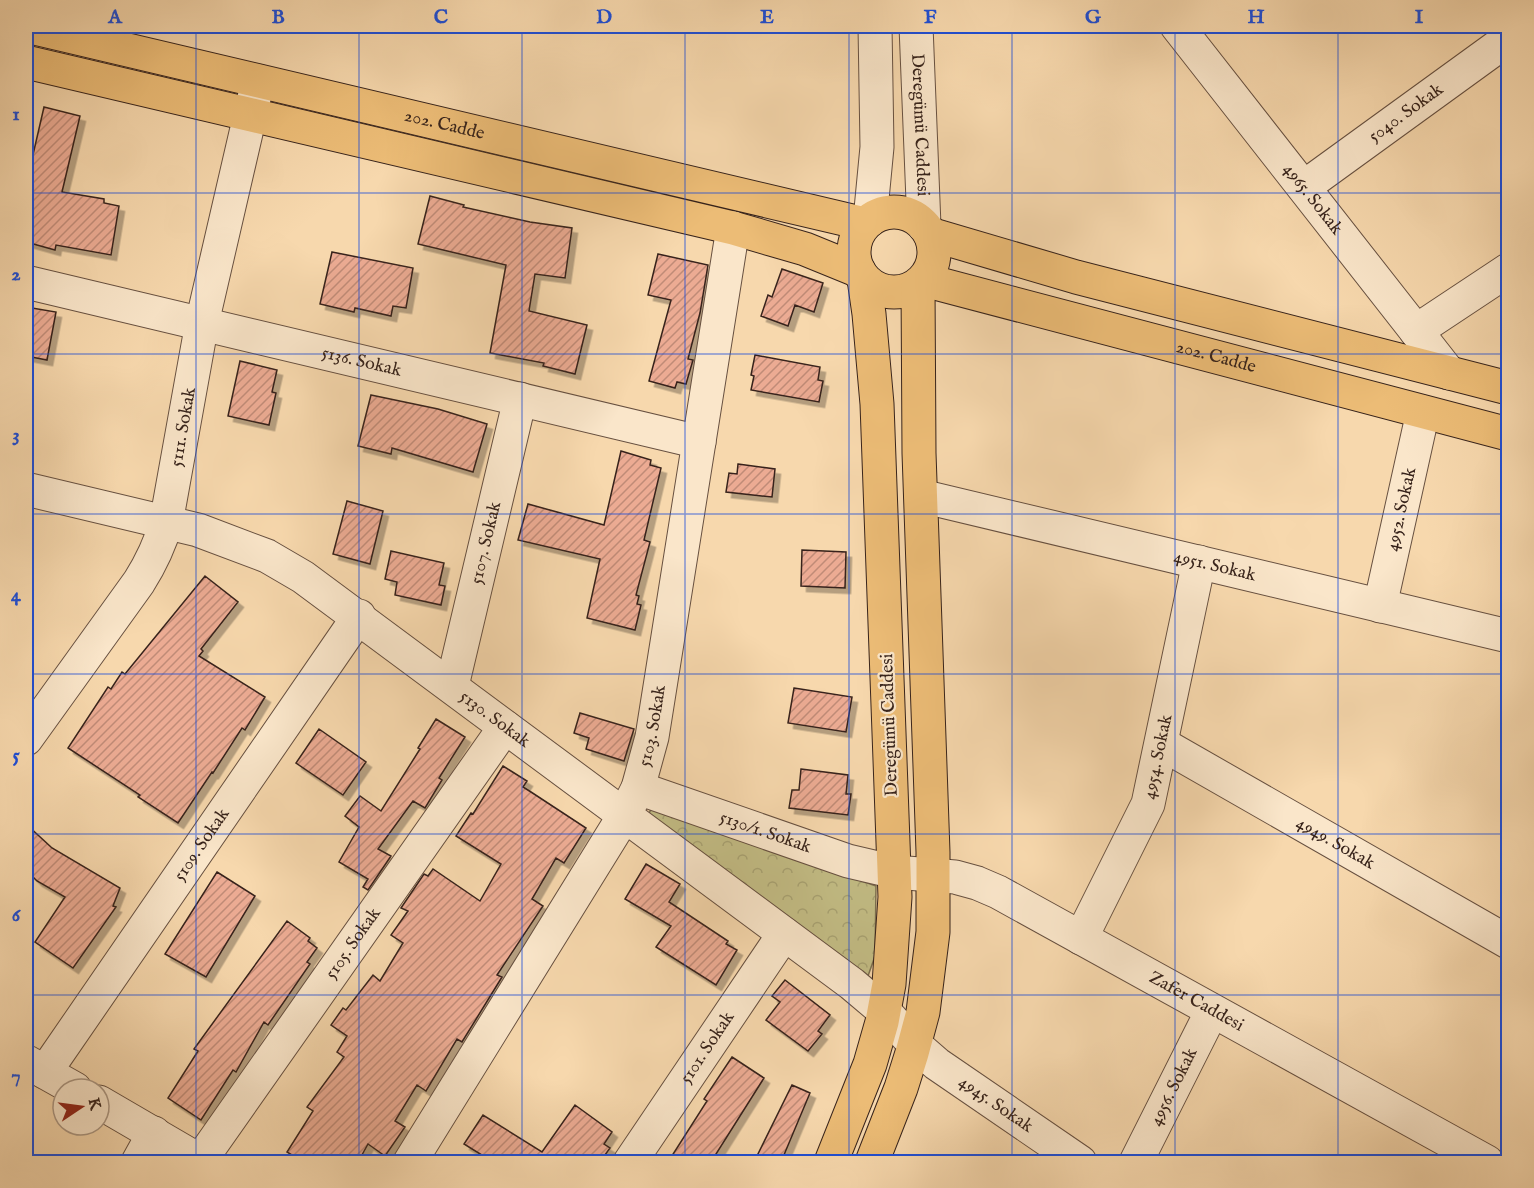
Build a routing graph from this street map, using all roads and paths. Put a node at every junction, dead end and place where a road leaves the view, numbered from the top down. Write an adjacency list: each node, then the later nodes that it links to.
1 (875, 26): 10 (street)
2 (916, 26): 12 (street, Deregümü Caddesi)
3 (26, 27): 7 (main road, 202. Cadde)
4 (1186, 29): 9 (street, 4965. Sokak)
5 (1509, 39): 9 (street, 5040. Sokak)
6 (26, 62): 8 (main road, 202. Cadde)
7 (258, 81): 8 (street, 5111. Sokak); 10 (main road, 202. Cadde)
8 (250, 115): 11 (main road, 202. Cadde); 17 (street, 5111. Sokak)
9 (1304, 187): 18 (street, 4965. Sokak)
10 (868, 222): 12 (main road); 14 (main road)
11 (734, 228): 14 (main road, 202. Cadde); 24 (street, 5103. Sokak)
12 (927, 230): 16 (main road); 19 (main road)
13 (1509, 270): 18 (street)
14 (861, 275): 16 (main road); 37 (main road, Deregümü Caddesi)
15 (26, 282): 17 (street, 5136. Sokak)
16 (921, 283): 22 (main road, 202. Cadde); 26 (main road)
17 (202, 324): 21 (street, 5136. Sokak); 27 (street, 5111. Sokak)
18 (1416, 331): 19 (street, 4965. Sokak)
19 (1449, 373): 20 (main road)
20 (1509, 388)
21 (520, 399): 24 (street, 5136. Sokak); 32 (street, 5107. Sokak)
22 (1423, 412): 23 (main road, 202. Cadde); 29 (street, 4952. Sokak)
23 (1509, 434)
24 (699, 442): 36 (street, 5103. Sokak)
25 (26, 489): 27 (street, 5130. Sokak)
26 (921, 496): 28 (street, 4951. Sokak); 38 (main road)
27 (166, 523): 30 (street, 5130. Sokak); 34 (street, 5111. Sokak)
28 (1199, 562): 29 (street, 4951. Sokak); 35 (street, 4954. Sokak)
29 (1380, 606): 31 (street, 4951. Sokak)
30 (359, 616): 32 (street, 5130. Sokak); 45 (street, 5109. Sokak)
31 (1509, 636)
32 (452, 686): 33 (street, 5130. Sokak)
33 (505, 727): 36 (street, 5130. Sokak); 50 (street, 5105. Sokak)
34 (26, 739)
35 (1162, 744): 40 (street, 4954. Sokak); 41 (street, 4949. Sokak)
36 (631, 802): 37 (street, 5130/1. Sokak); 39 (street, 5130. Sokak); 51 (street, 5103. Sokak)
37 (895, 872): 38 (street, Zafer Caddesi); 42 (main road, Deregümü Caddesi)
38 (933, 875): 40 (street, Zafer Caddesi); 44 (main road)
39 (784, 934): 42 (street, 5130. Sokak); 52 (street, 5101. Sokak)
40 (1081, 938): 43 (street, Zafer Caddesi)
41 (1509, 942)
42 (884, 1011): 44 (street, 5130. Sokak); 53 (main road, Deregümü Caddesi)
43 (1212, 1011): 56 (street, 4956. Sokak); 57 (street, Zafer Caddesi)
44 (914, 1044): 54 (main road); 55 (street, 4945. Sokak)
45 (35, 1067): 46 (street)
46 (53, 1077)
47 (111, 1109): 48 (street)
48 (154, 1133): 49 (street); 50 (street)
49 (138, 1162)
50 (201, 1162)
51 (410, 1162)
52 (630, 1162)
53 (831, 1162)
54 (872, 1162)
55 (1080, 1162)
56 (1136, 1162)
57 (1487, 1162)

